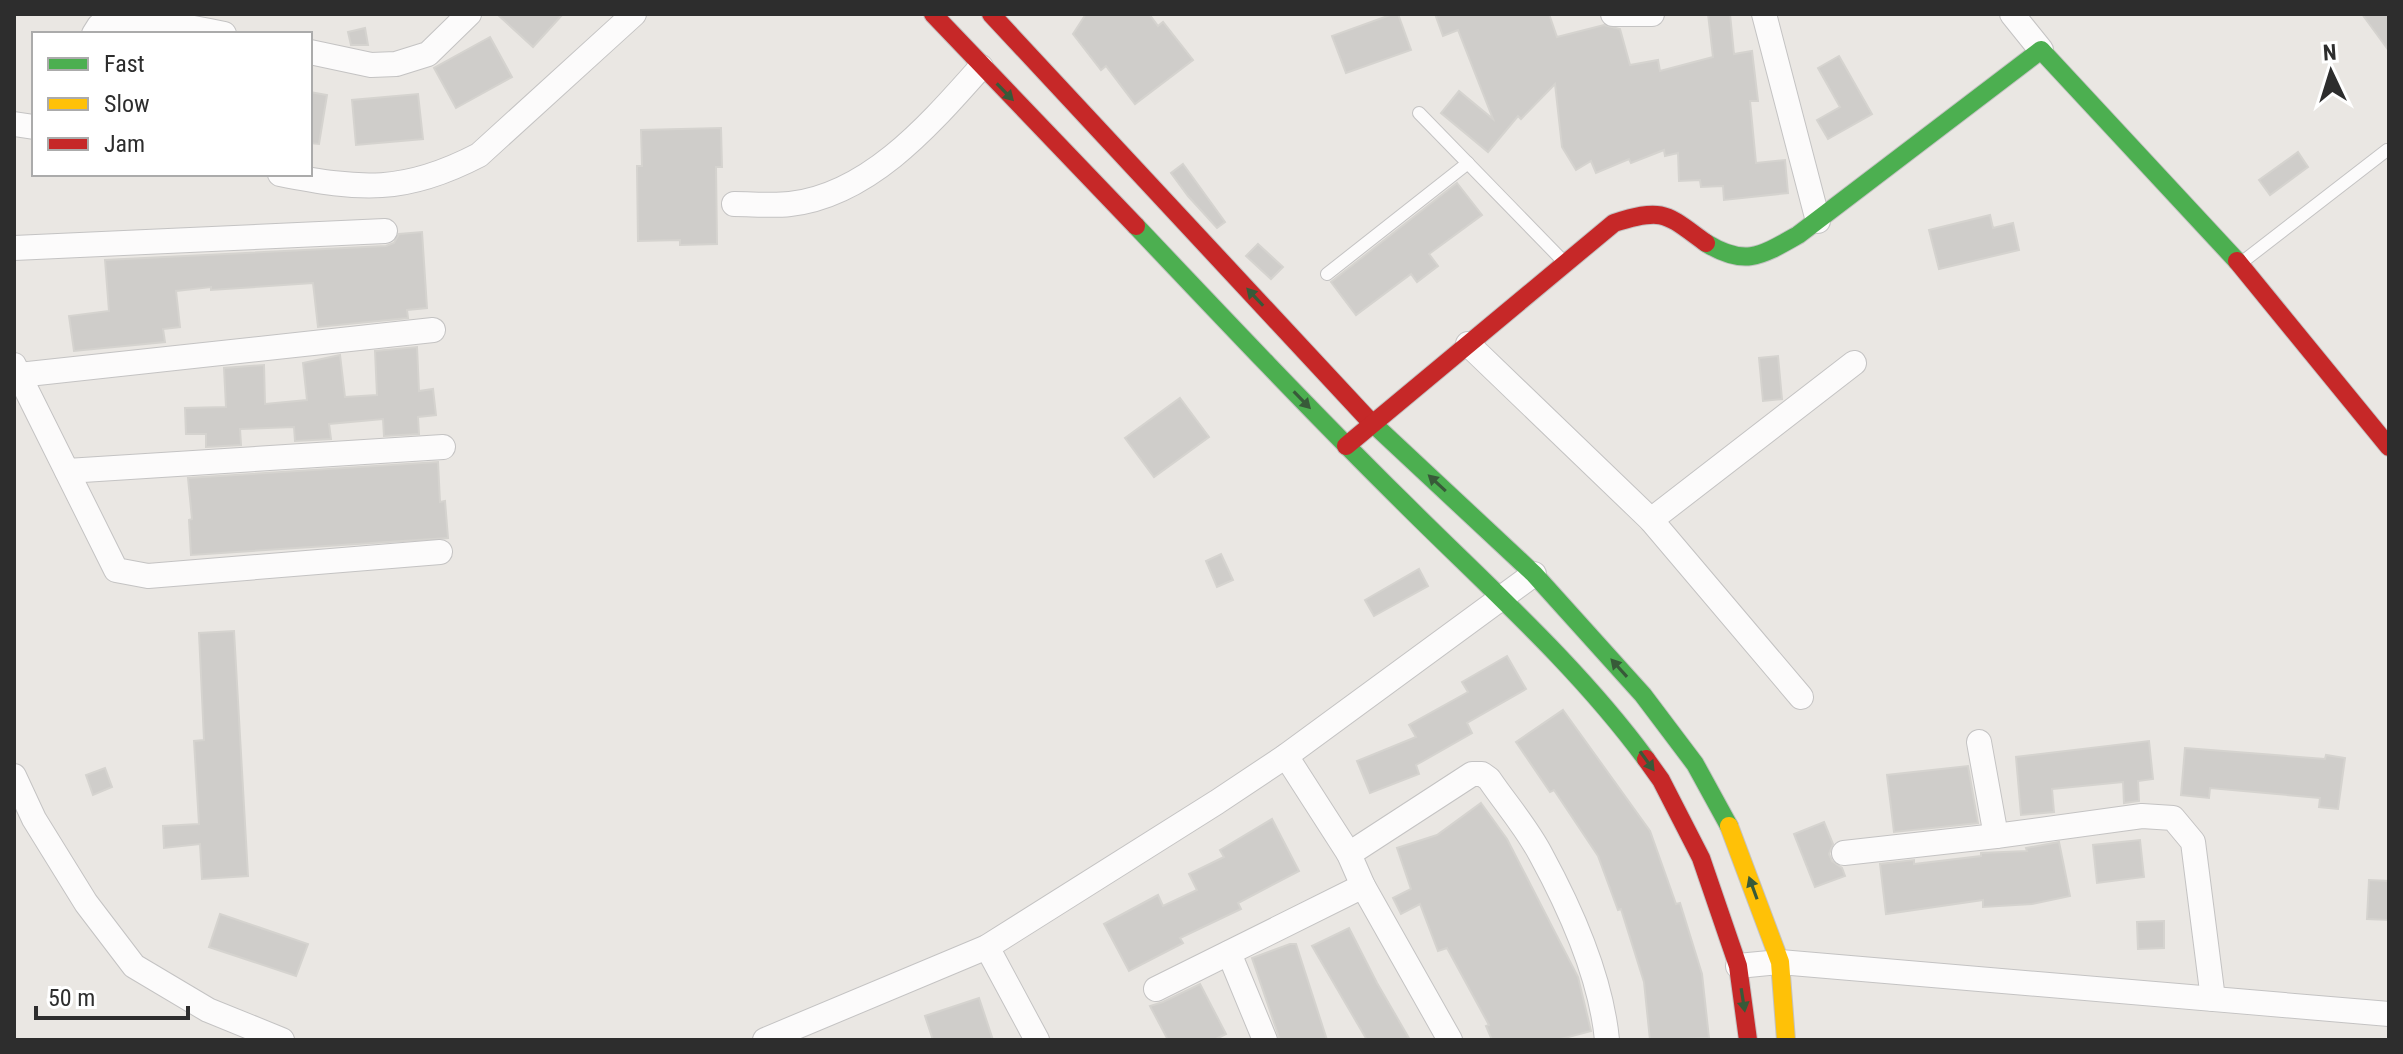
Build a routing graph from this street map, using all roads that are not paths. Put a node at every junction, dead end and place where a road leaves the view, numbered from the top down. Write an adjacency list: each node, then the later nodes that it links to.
1 (469, 14): 13 (street)
2 (634, 14): 18 (street)
3 (933, 14): 14 (street)
4 (1613, 14): 5 (street)
5 (1652, 14)
6 (1764, 14): 20 (street)
7 (2012, 14): 12 (street)
8 (1001, 18): 30 (street, one-way to 8)
9 (190, 20): 10 (street); 11 (street)
10 (95, 32)
11 (219, 32)
12 (2041, 50): 20 (street); 24 (street)
13 (312, 52)
14 (981, 67): 19 (street); 31 (street, one-way to 31)
15 (1419, 113): 17 (lane)
16 (2387, 150): 24 (lane)
17 (1468, 163): 23 (lane); 25 (lane)
18 (292, 176)
19 (734, 204)
20 (1818, 221): 23 (street)
21 (385, 231): 22 (street)
22 (14, 248)
23 (1565, 264): 27 (street)
24 (2239, 264): 33 (street)
25 (1327, 274)
26 (433, 330): 29 (street)
27 (1468, 344): 30 (street); 35 (street)
28 (1854, 363): 35 (street)
29 (17, 370): 34 (street)
30 (1372, 423): 31 (street); 37 (street, one-way to 30)
31 (1346, 446): 38 (street)
32 (443, 447): 34 (street)
33 (2389, 447)
34 (67, 471): 36 (street)
35 (1651, 520): 39 (street)
36 (440, 552)
37 (1534, 574): 38 (street); 49 (street, one-way to 37)
38 (1502, 599): 41 (street); 50 (street, one-way to 50)
39 (1801, 697)
40 (1979, 742): 43 (street)
41 (1286, 756): 45 (street); 47 (street)
42 (14, 776): 54 (street)
43 (1996, 836): 44 (street); 52 (street)
44 (1844, 853)
45 (1349, 854): 46 (street); 59 (street)
46 (1363, 886): 48 (street); 58 (street)
47 (987, 947): 55 (street); 56 (street)
48 (1229, 953): 51 (street); 57 (street)
49 (1780, 962): 50 (street); 52 (street); 61 (street)
50 (1738, 966): 60 (street, one-way to 60)
51 (1156, 989)
52 (2213, 999): 53 (street)
53 (2389, 1014)
54 (282, 1040)
55 (765, 1040)
56 (1037, 1040)
57 (1265, 1040)
58 (1450, 1040)
59 (1607, 1040)
60 (1748, 1040)
61 (1786, 1040)

